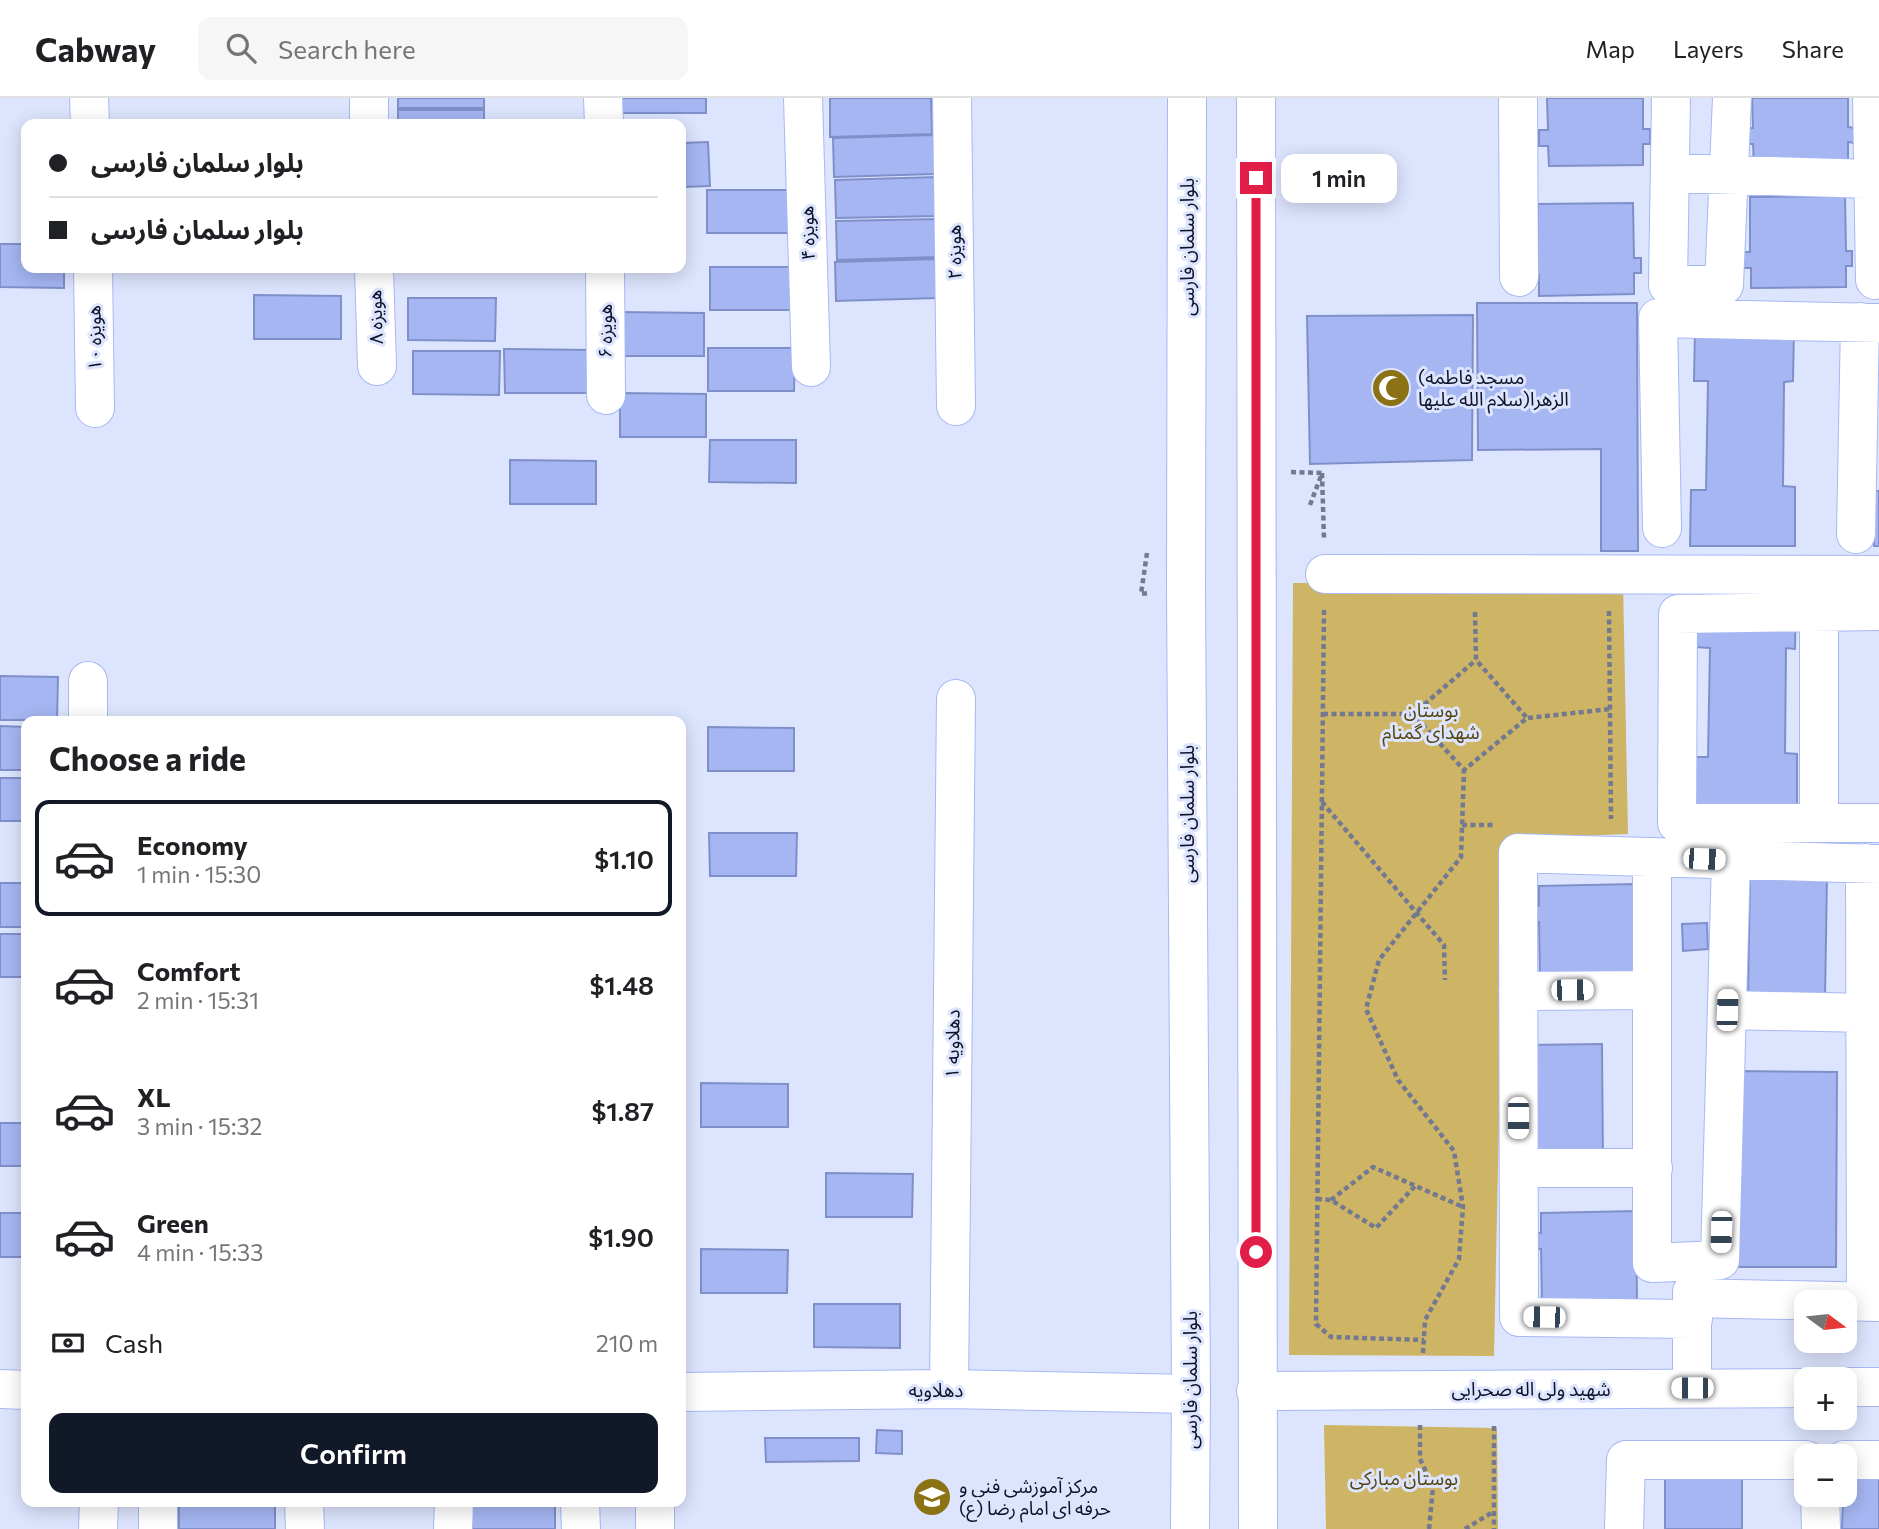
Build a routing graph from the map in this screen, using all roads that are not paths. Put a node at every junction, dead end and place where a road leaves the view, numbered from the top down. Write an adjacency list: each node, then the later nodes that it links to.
1 (89, 98): 12 (street)
2 (369, 98): 13 (street)
3 (603, 98): 14 (street)
4 (803, 98): 25 (street, هویزه ۴)
5 (952, 98): 27 (street, هویزه ۲)
6 (1187, 98): 60 (street, بلوار سلمان فارسی)
7 (1256, 98): 58 (street)
8 (1518, 98): 21 (street)
9 (1671, 98): 15 (street)
10 (1732, 98): 16 (street)
11 (1872, 98): 17 (street)
12 (90, 119)
13 (369, 119)
14 (604, 119)
15 (1670, 173): 16 (street); 16 (street)
16 (1729, 175): 17 (street)
17 (1873, 179): 22 (street)
18 (93, 273): 28 (street, هویزه ۱۰)
19 (374, 273): 24 (street, هویزه ۸)
20 (605, 273): 26 (street, هویزه ۶)
21 (1519, 277)
22 (1875, 280)
23 (1869, 322): 29 (street); 30 (street)
24 (377, 366)
25 (811, 367)
26 (606, 395)
27 (956, 406)
28 (95, 408)
29 (1662, 528)
30 (1856, 534)
31 (1325, 574): 32 (street)
32 (1879, 575)
33 (1879, 611): 34 (street)
34 (1819, 612): 38 (street); 38 (street)
35 (88, 681): 37 (street)
36 (956, 699): 57 (street, دهلاویه ۱)
37 (88, 716)
38 (1819, 823): 39 (street)
39 (1879, 823)
40 (1652, 857): 41 (street); 43 (street); 44 (street)
41 (1731, 859): 42 (street); 45 (street)
42 (1872, 863): 46 (street)
43 (1652, 990): 44 (street); 48 (street)
44 (1518, 991): 47 (street)
45 (1727, 1010): 46 (street); 49 (street)
46 (1865, 1013): 50 (street)
47 (1519, 1168): 48 (street); 49 (street)
48 (1653, 1168): 49 (street)
49 (1693, 1293): 50 (street); 53 (street)
50 (1872, 1302)
51 (1857, 1387): 52 (street)
52 (1879, 1387)
53 (1692, 1388): 54 (street, شهید ولی اله صحرایی); 58 (street, شهید ولی اله صحرایی)
54 (1794, 1388)
55 (0, 1390): 56 (street)
56 (21, 1390)
57 (949, 1390): 59 (street, دهلاویه); 60 (street, دهلاویه)
58 (1256, 1391): 78 (street)
59 (686, 1392)
60 (1191, 1394): 77 (street, بلوار سلمان فارسی)
61 (1794, 1460): 79 (street)
62 (1857, 1460): 63 (street)
63 (1879, 1460)
64 (99, 1507): 71 (street)
65 (158, 1507): 72 (street)
66 (304, 1507): 73 (street)
67 (454, 1507): 74 (street)
68 (580, 1507): 75 (street)
69 (655, 1507): 76 (street)
70 (1820, 1507): 80 (street)
71 (98, 1529)
72 (158, 1529)
73 (305, 1529)
74 (453, 1529)
75 (581, 1529)
76 (655, 1529)
77 (1190, 1529)
78 (1258, 1529)
79 (1624, 1529)
80 (1821, 1529)

